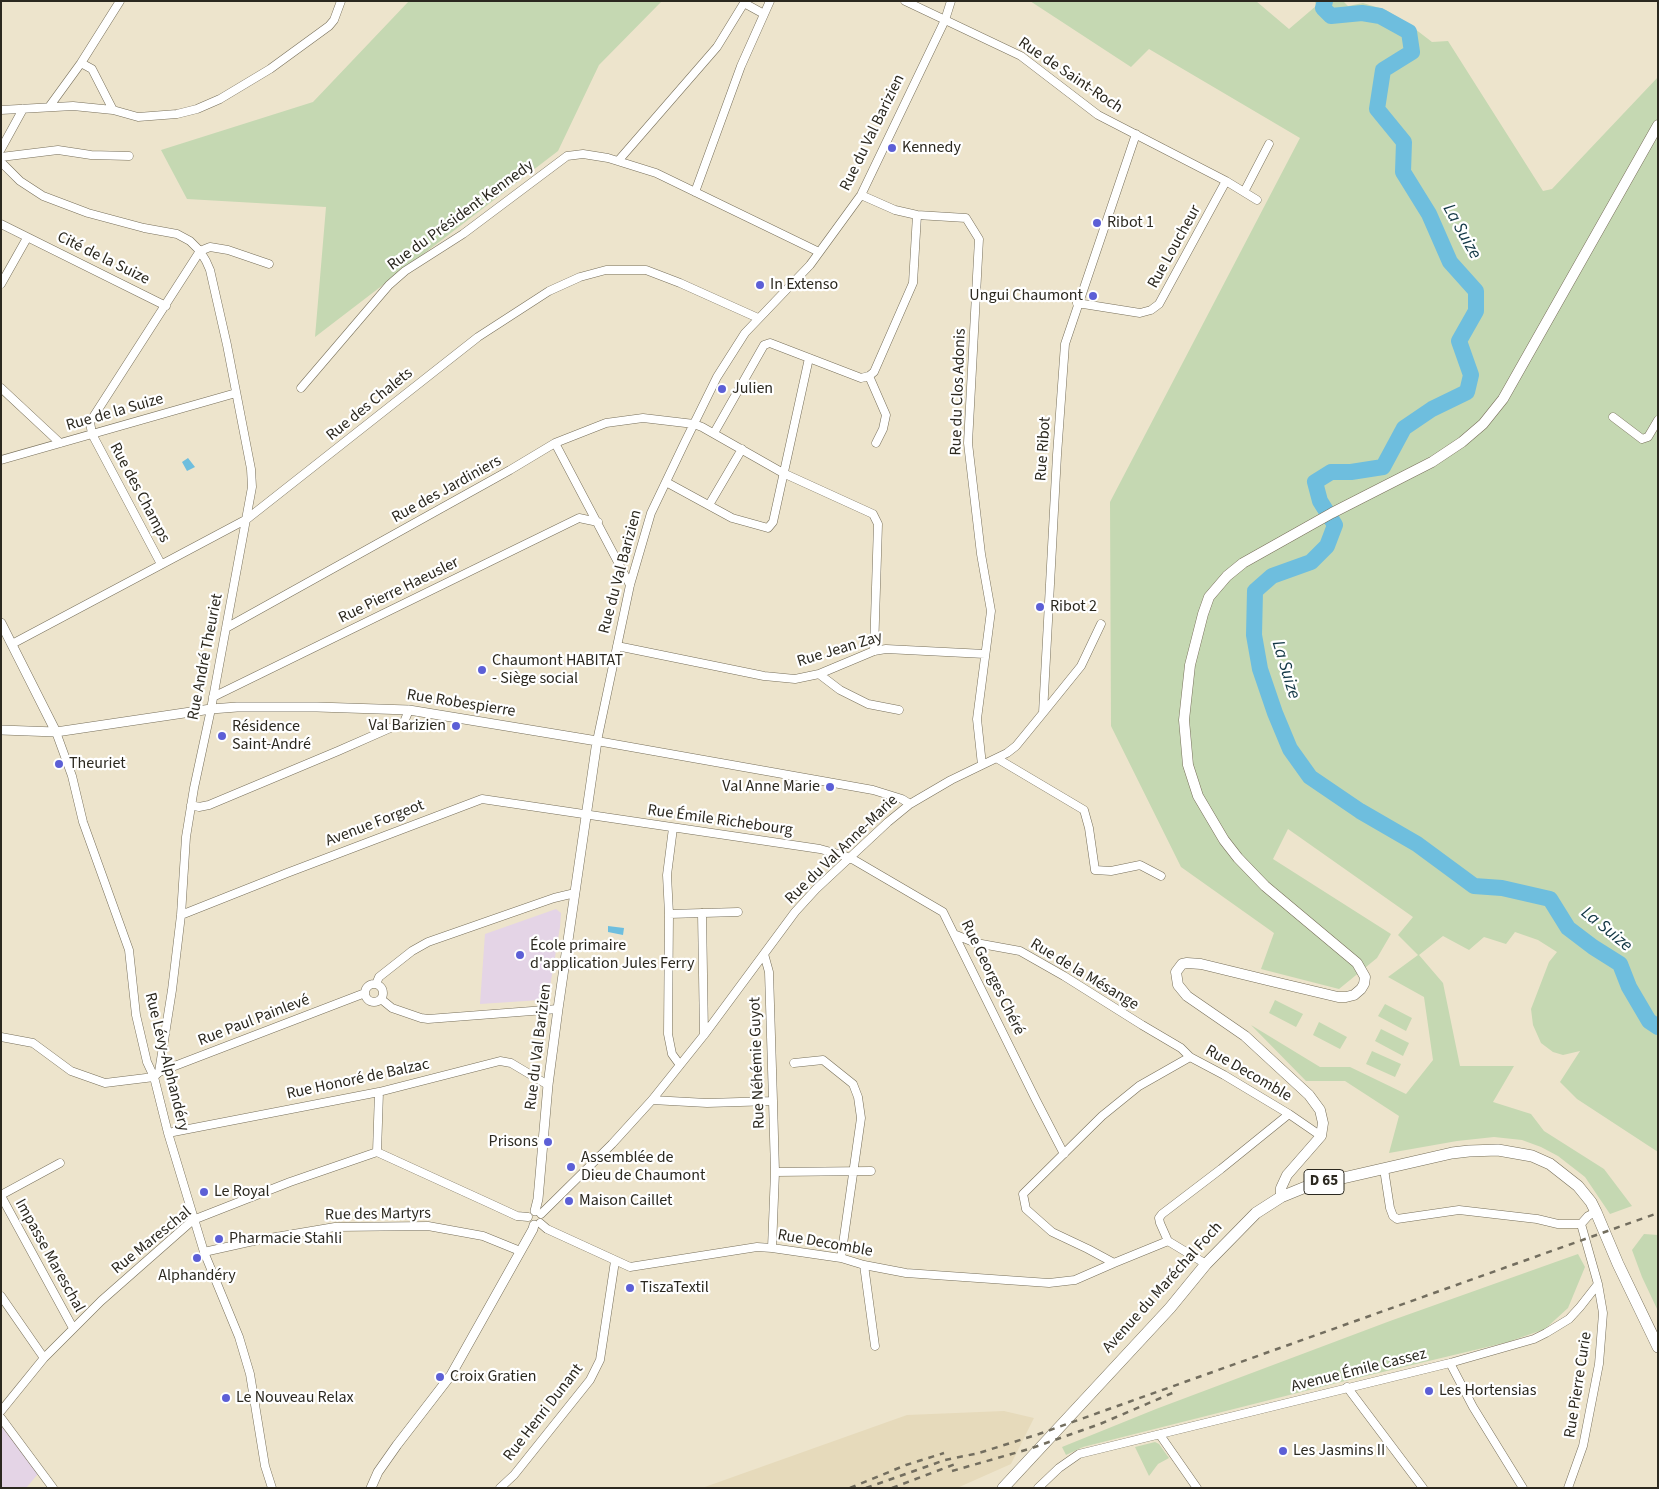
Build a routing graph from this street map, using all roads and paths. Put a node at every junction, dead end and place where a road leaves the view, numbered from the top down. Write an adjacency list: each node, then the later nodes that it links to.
1 (120, 1): 8 (street)
2 (341, 1): 12 (street)
3 (770, 1): 6 (street)
4 (905, 1): 7 (street)
5 (951, 1): 7 (street, Rue du Val Barizien)
6 (764, 14): 20 (street); 22 (street)
7 (945, 20): 14 (street, Rue de Saint-Roch); 24 (street, Rue du Val Barizien)
8 (81, 63): 9 (street); 12 (street)
9 (49, 107): 10 (street); 12 (street)
10 (23, 109): 11 (street); 16 (street)
11 (1, 110)
12 (113, 110)
13 (1658, 126): 105 (main road)
14 (1136, 134): 21 (street, Rue de Saint-Roch); 33 (street, Rue Ribot)
15 (1269, 144): 23 (street)
16 (1, 149)
17 (129, 156): 18 (street)
18 (1, 157)
19 (1, 162): 29 (street, Rue André Theuriet)
20 (618, 162): 22 (street, Rue du Président Kennedy); 39 (street, Rue du Président Kennedy)
21 (1226, 181): 23 (street, Rue de Saint-Roch); 33 (street, Rue Loucheur)
22 (696, 192): 30 (street, Rue du Président Kennedy)
23 (1244, 192): 25 (street, Rue de Saint-Roch)
24 (861, 195): 26 (street, Rue du Clos Adonis); 30 (street, Rue du Val Barizien)
25 (1257, 200)
26 (917, 215): 37 (street); 64 (street, Rue du Clos Adonis)
27 (1, 224): 28 (street, Cité de la Suize)
28 (27, 238): 32 (street); 34 (street, Cité de la Suize)
29 (200, 251): 31 (street); 34 (street); 40 (street, Rue André Theuriet)
30 (820, 252): 35 (street, Rue du Val Barizien)
31 (269, 264)
32 (1, 284)
33 (1077, 303): 70 (street, Rue Ribot)
34 (166, 306): 45 (street)
35 (758, 318): 43 (street, Rue du Val Barizien); 54 (street, Rue des Chalets)
36 (809, 358): 37 (street); 44 (street); 51 (street)
37 (869, 376): 48 (street)
38 (1, 388): 46 (street)
39 (301, 388)
40 (236, 393): 45 (street, Rue de la Suize); 54 (street, Rue André Theuriet)
41 (1613, 417): 42 (street)
42 (1658, 420)
43 (694, 424): 44 (street, Rue des Jardiniers); 47 (street, Rue des Jardiniers); 52 (street, Rue du Val Barizien)
44 (714, 433): 49 (street, Rue des Jardiniers)
45 (92, 434): 46 (street, Rue de la Suize); 56 (street, Rue des Champs)
46 (60, 443): 50 (street, Rue de la Suize)
47 (555, 443): 55 (street); 60 (street, Rue des Jardiniers)
48 (876, 443)
49 (742, 450): 51 (street, Rue des Jardiniers); 53 (street)
50 (1, 460)
51 (783, 473): 53 (street); 63 (street, Rue des Jardiniers)
52 (666, 482): 53 (street); 57 (street, Rue du Val Barizien)
53 (709, 505)
54 (247, 519): 56 (street, Rue des Chalets); 60 (street, Rue André Theuriet)
55 (598, 522): 57 (street); 66 (street, Rue Pierre Haeusler)
56 (161, 564): 61 (street, Rue des Chalets)
57 (630, 585): 62 (street, Rue du Val Barizien)
58 (1, 623): 61 (street, Rue Lévy-Alphandéry)
59 (1101, 624): 70 (street)
60 (226, 628): 66 (street, Rue André Theuriet)
61 (12, 644): 72 (street, Rue Lévy-Alphandéry)
62 (617, 646): 65 (street, Rue Jean Zay); 73 (street, Rue du Val Barizien)
63 (874, 651): 64 (street, Rue Jean Zay); 65 (street, Rue Jean Zay)
64 (985, 654): 75 (street, Rue du Clos Adonis)
65 (819, 674): 69 (street)
66 (213, 697): 67 (street, Rue André Theuriet)
67 (211, 709): 68 (street, Rue Robespierre); 72 (street, Rue Robespierre); 77 (street, Rue André Theuriet)
68 (409, 710): 73 (street, Rue Robespierre); 77 (street)
69 (899, 710)
70 (1043, 713): 74 (street)
71 (1, 730): 72 (street, Rue Robespierre)
72 (56, 732): 98 (street, Rue Lévy-Alphandéry)
73 (597, 741): 76 (street, Rue Robespierre); 78 (street, Rue du Val Barizien)
74 (998, 759): 75 (street, Rue du Val Anne-Marie); 81 (street)
75 (982, 765): 76 (street, Rue du Val Anne-Marie)
76 (910, 804): 80 (street, Rue du Val Anne-Marie)
77 (191, 806): 86 (street, Rue André Theuriet)
78 (586, 814): 79 (street, Rue Émile Richebourg); 82 (street, Rue du Val Barizien); 86 (street, Avenue Forgeot)
79 (674, 828): 80 (street, Rue Émile Richebourg); 85 (street)
80 (850, 858): 87 (street, Rue Georges Chéré); 88 (street, Rue du Val Anne-Marie)
81 (1161, 876)
82 (575, 893): 89 (street); 92 (street, Rue du Val Barizien)
83 (738, 912): 84 (street)
84 (702, 913): 85 (street); 93 (street)
85 (669, 914): 97 (street)
86 (181, 916): 98 (street, Rue André Theuriet)
87 (956, 935): 95 (street, Rue de la Mésange); 107 (street, Rue Georges Chéré)
88 (764, 954): 93 (street, Rue du Val Anne-Marie); 102 (street, Rue Néhémie Guyot)
89 (376, 984): 90 (street); 91 (street)
90 (365, 993): 91 (street); 98 (street, Rue Paul Painlevé)
91 (381, 999): 92 (street)
92 (558, 1009): 99 (street, Rue du Val Barizien)
93 (704, 1035): 97 (street, Rue du Val Anne-Marie)
94 (1, 1037): 98 (street, Rue Paul Painlevé)
95 (1190, 1057): 103 (street, Rue Decomble); 107 (street, Rue Decomble)
96 (794, 1063): 110 (street)
97 (680, 1065): 101 (street, Rue du Val Anne-Marie)
98 (156, 1075): 104 (street, Rue Lévy-Alphandéry)
99 (548, 1085): 100 (street, Rue Honoré de Balzac); 115 (street, Rue du Val Barizien)
100 (378, 1092): 104 (street, Rue Honoré de Balzac); 106 (street)
101 (652, 1100): 102 (street); 115 (street, Rue du Val Anne-Marie)
102 (773, 1101): 112 (street, Rue Néhémie Guyot)
103 (1288, 1114): 105 (street, Rue Decomble); 120 (street)
104 (168, 1133): 117 (street, Rue Lévy-Alphandéry)
105 (1321, 1136): 114 (main road)
106 (376, 1152): 117 (street, Rue Mareschal); 118 (street)
107 (1064, 1154): 126 (street, Rue Decomble)
108 (60, 1163): 113 (street)
109 (1384, 1169): 114 (main road, Avenue du Maréchal Foch / D 65); 116 (main road, Avenue du Maréchal Foch / D 65); 119 (street)
110 (853, 1171): 111 (street); 112 (street); 124 (street)
111 (871, 1171)
112 (774, 1172): 121 (street, Rue Néhémie Guyot)
113 (1, 1195): 131 (street, Impasse Mareschal)
114 (1281, 1197): 127 (main road, Avenue du Maréchal Foch / D 65)
115 (538, 1212): 118 (street); 118 (street, Rue du Val Anne-Marie)
116 (1596, 1212): 119 (street); 133 (main road, Avenue du Maréchal Foch / D 65)
117 (193, 1220): 123 (street, Rue Lévy-Alphandéry); 131 (street, Rue Mareschal)
118 (534, 1222): 122 (street); 125 (street, Rue Decomble)
119 (1581, 1224): 129 (street)
120 (1168, 1241): 126 (street, Rue Decomble); 127 (street)
121 (772, 1248): 124 (street, Rue Decomble); 125 (street, Rue Decomble)
122 (520, 1251): 123 (street, Rue des Martyrs); 142 (street)
123 (204, 1252): 141 (street, Rue Lévy-Alphandéry)
124 (841, 1258): 128 (street, Rue Decomble)
125 (615, 1261): 143 (street, Rue Henri Dunant)
126 (1114, 1263): 128 (street, Rue Decomble)
127 (1206, 1264): 144 (main road, Avenue du Maréchal Foch / D 65)
128 (864, 1265): 132 (street)
129 (1598, 1284): 135 (street, Avenue Émile Cassez); 149 (street, Rue Pierre Curie)
130 (1, 1296): 134 (street)
131 (74, 1328): 134 (street, Rue Mareschal)
132 (875, 1346)
133 (1658, 1347)
134 (44, 1358): 137 (street, Rue Mareschal)
135 (1450, 1363): 136 (street, Avenue Émile Cassez); 148 (street)
136 (1347, 1387): 139 (street, Avenue Émile Cassez); 147 (street)
137 (1, 1411)
138 (1, 1418): 140 (street)
139 (1160, 1435): 145 (street, Avenue Émile Cassez); 146 (street)
140 (53, 1488)
141 (272, 1488)
142 (371, 1488)
143 (500, 1488)
144 (1003, 1488)
145 (1038, 1488)
146 (1197, 1488)
147 (1422, 1488)
148 (1523, 1488)
149 (1568, 1488)

